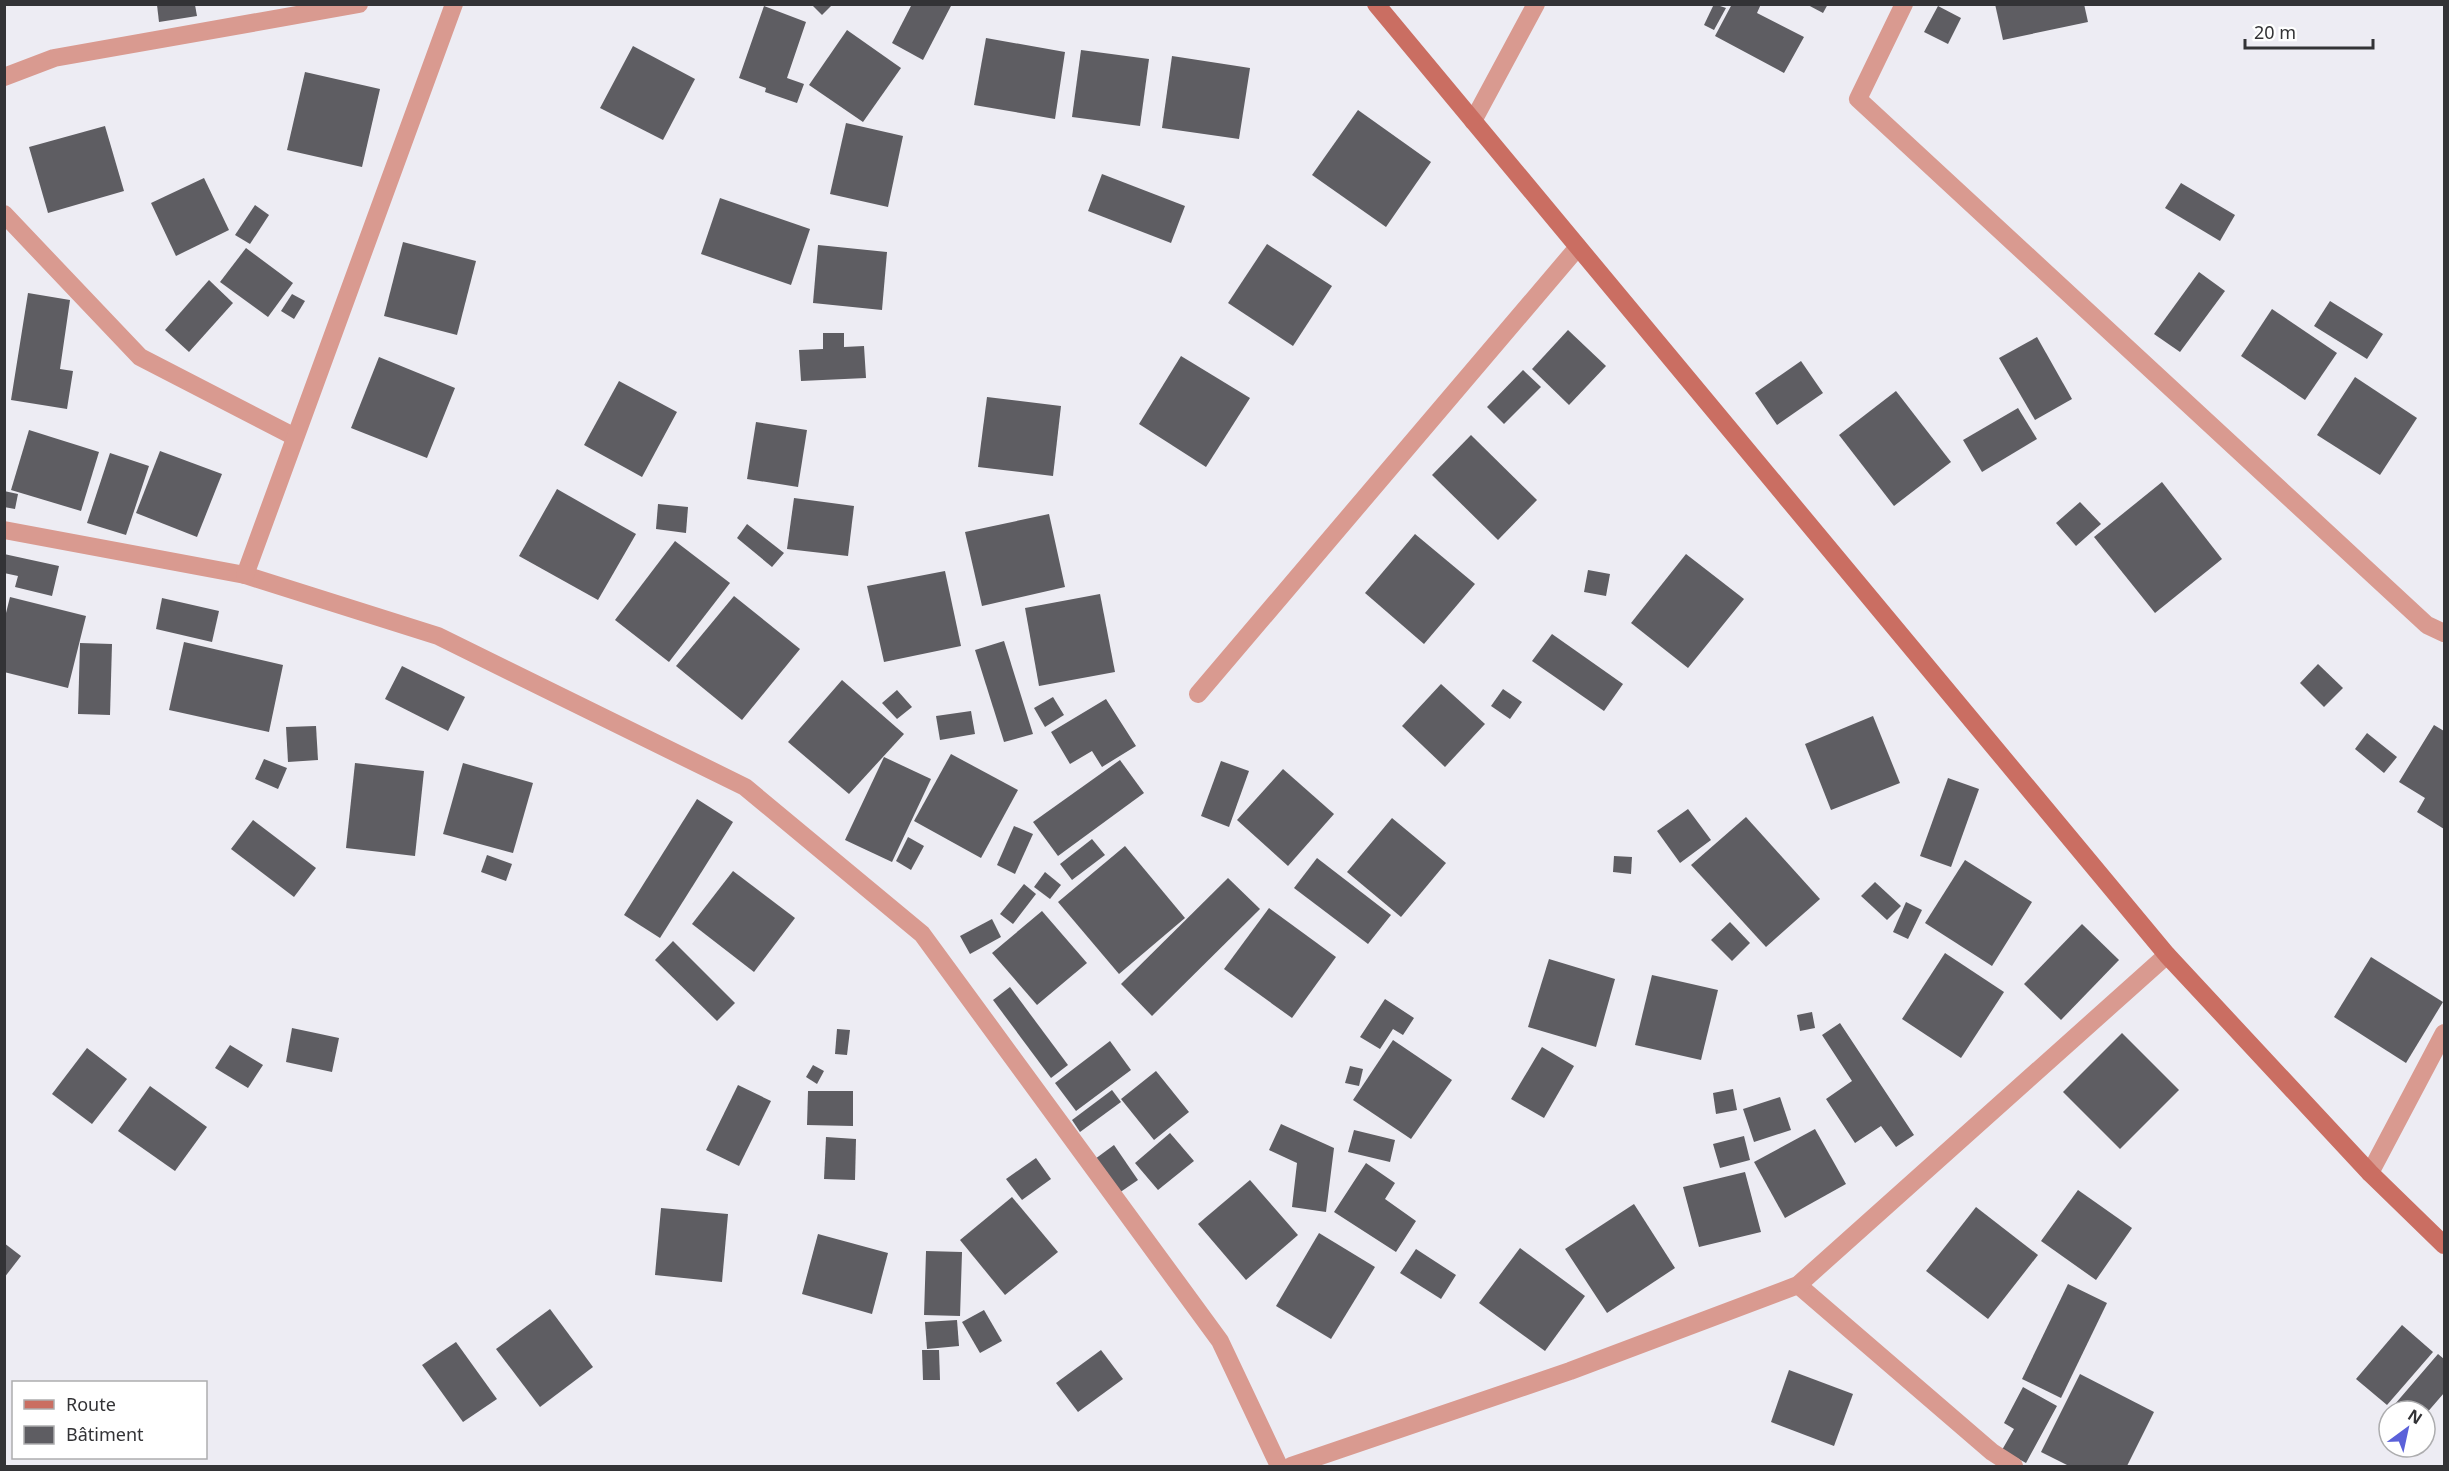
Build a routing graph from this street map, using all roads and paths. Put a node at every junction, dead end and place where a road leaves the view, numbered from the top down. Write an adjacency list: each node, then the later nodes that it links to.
1 (359, 4): 6 (street)
2 (454, 4): 10 (street)
3 (1376, 4): 7 (street)
4 (1536, 4): 7 (street)
5 (1904, 4): 13 (street)
6 (4, 77)
7 (1473, 121): 9 (street)
8 (4, 214): 10 (street)
9 (1578, 247): 14 (street); 15 (street)
10 (295, 437): 12 (street)
11 (4, 531): 12 (street)
12 (245, 575): 20 (street)
13 (2445, 633)
14 (1198, 694)
15 (2167, 955): 17 (street); 19 (street)
16 (2445, 1033): 17 (street)
17 (2370, 1173): 18 (street)
18 (2445, 1245)
19 (1798, 1285): 21 (street); 22 (street)
20 (1280, 1467)
21 (1291, 1467)
22 (2014, 1467)

